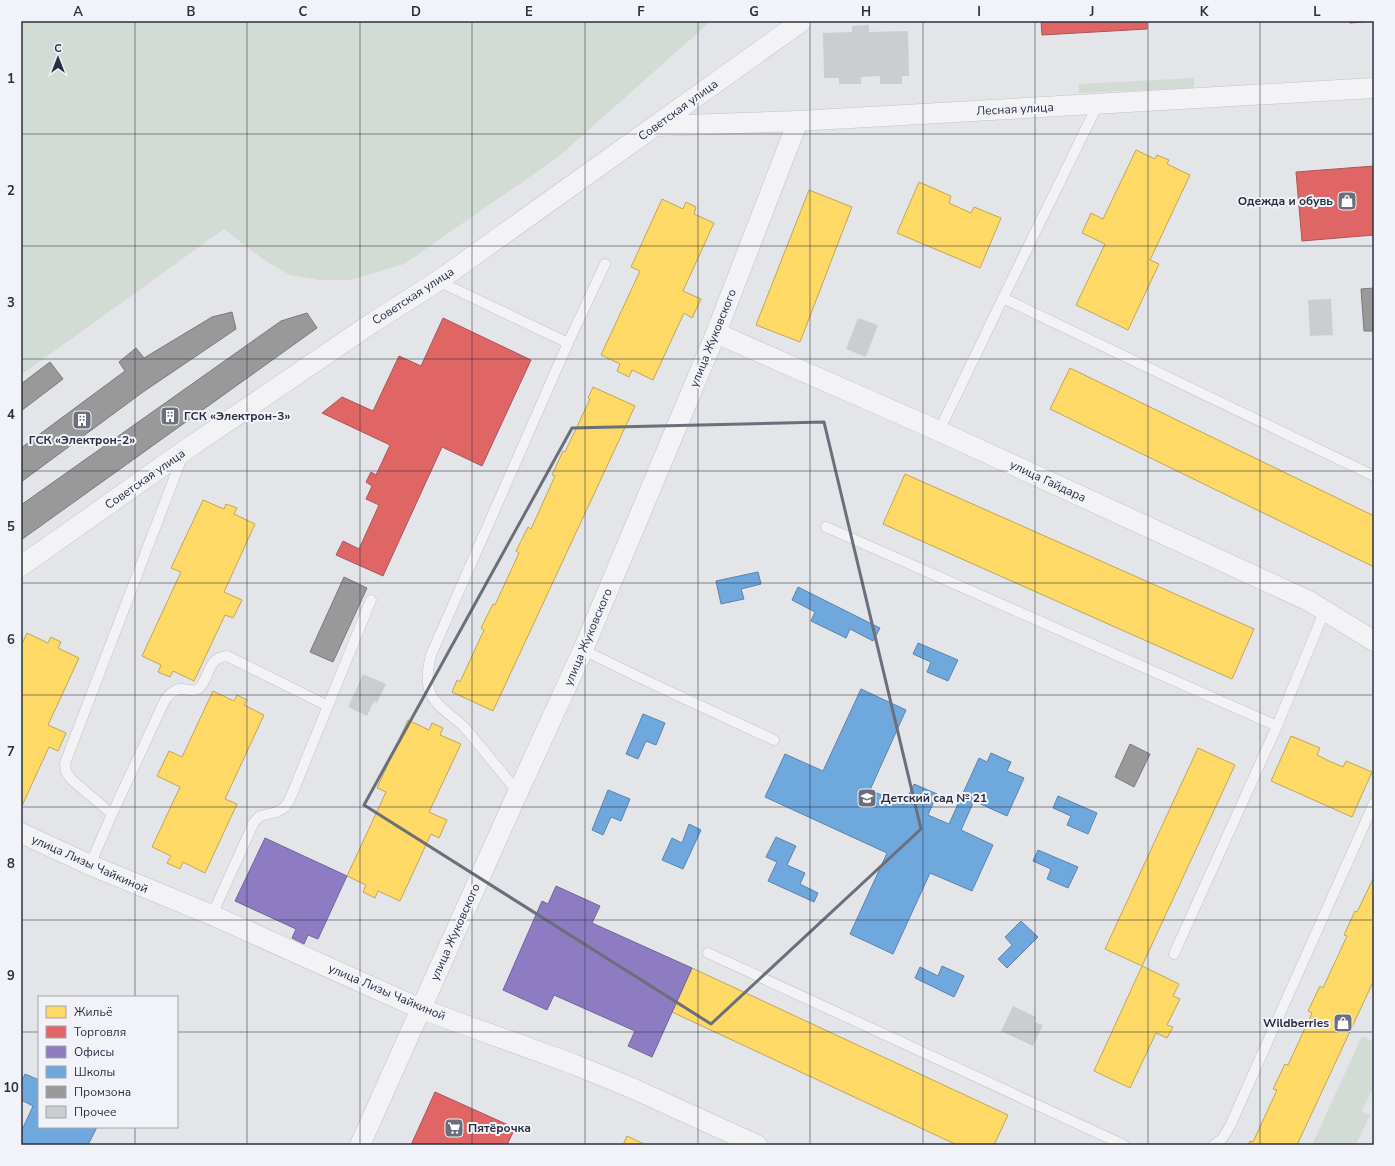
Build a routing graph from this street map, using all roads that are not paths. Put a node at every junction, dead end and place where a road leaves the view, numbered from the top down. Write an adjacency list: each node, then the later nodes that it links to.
1 (802, 21): 5 (street, Советская улица)
2 (1374, 88): 3 (street, Лесная улица)
3 (1098, 104): 4 (street, Лесная улица); 8 (lane)
4 (798, 121): 5 (street, Лесная улица); 9 (street, улица Жуковского)
5 (656, 126): 7 (street, Советская улица)
6 (605, 264): 10 (lane)
7 (438, 281): 10 (lane); 12 (street, Советская улица)
8 (1003, 298): 11 (lane); 13 (lane)
9 (716, 333): 11 (street, улица Гайдара); 19 (street, улица Жуковского)
10 (568, 343): 23 (lane)
11 (939, 431): 17 (street, улица Гайдара)
12 (184, 451): 15 (street, Советская улица); 25 (lane)
13 (1374, 476)
14 (826, 527): 21 (lane)
15 (21, 566)
16 (371, 600): 20 (lane)
17 (1325, 610): 18 (street, улица Гайдара); 21 (lane)
18 (1374, 641)
19 (583, 650): 22 (lane); 23 (street, улица Жуковского)
20 (328, 706): 25 (lane); 28 (lane)
21 (1276, 726): 30 (lane)
22 (774, 740)
23 (518, 792): 31 (street, улица Жуковского)
24 (1374, 803): 35 (lane)
25 (112, 814): 27 (lane)
26 (21, 833): 27 (street, улица Лизы Чайкиной)
27 (90, 865): 28 (street, улица Лизы Чайкиной)
28 (212, 915): 31 (street, улица Лизы Чайкиной)
29 (708, 952): 34 (lane)
30 (1174, 954)
31 (421, 1009): 32 (street, улица Жуковского); 33 (street, улица Лизы Чайкиной)
32 (360, 1145)
33 (757, 1145)
34 (1124, 1145)
35 (1214, 1145)

